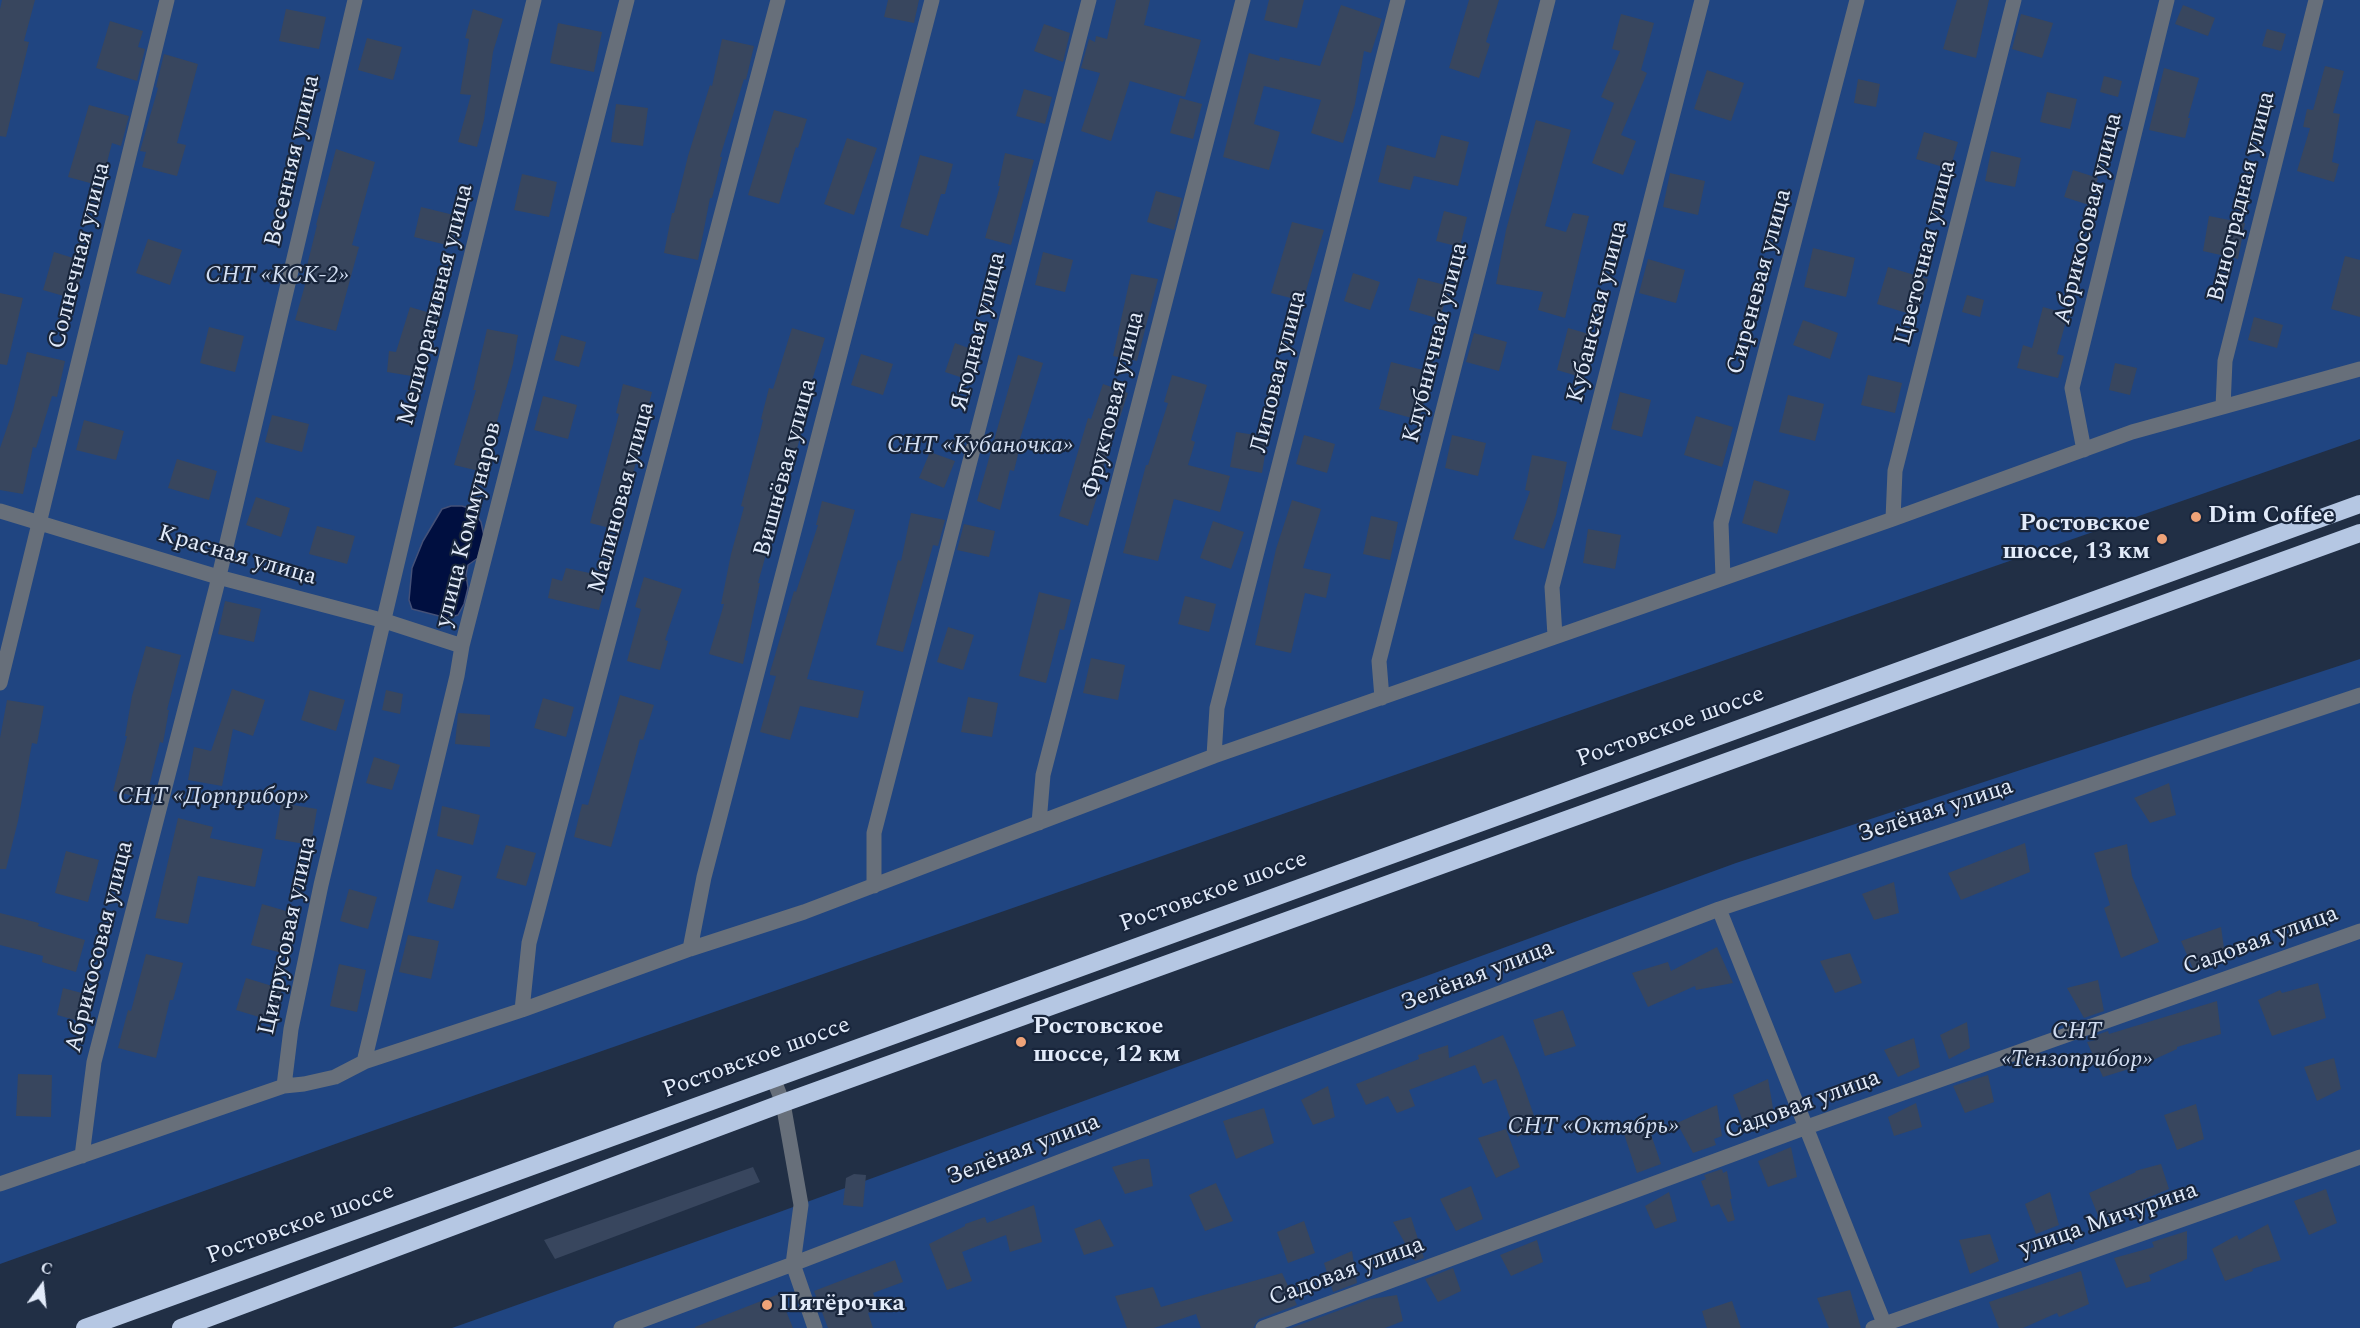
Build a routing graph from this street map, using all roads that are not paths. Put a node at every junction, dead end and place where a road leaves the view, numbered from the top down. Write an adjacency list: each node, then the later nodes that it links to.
1 (167, 0): 22 (street, Солнечная улица)
2 (355, 0): 24 (street, Весенняя улица)
3 (534, 0): 26 (street, Мелиоративная улица)
4 (627, 0): 28 (street, улица Коммунаров)
5 (778, 0): 38 (street, Малиновая улица)
6 (932, 0): 37 (street, Вишнёвая улица)
7 (1089, 0): 34 (street, Ягодная улица)
8 (1243, 0): 33 (street, Фруктовая улица)
9 (1398, 0): 32 (street, Липовая улица)
10 (1548, 0): 31 (street, Клубничная улица)
11 (1701, 0): 27 (street, Кубанская улица)
12 (1857, 0): 25 (street, Сиреневая улица)
13 (2014, 0): 21 (street, Цветочная улица)
14 (2166, 0): 18 (street, Абрикосовая улица)
15 (2316, 0): 17 (street, Виноградная улица)
16 (2360, 369): 17 (street)
17 (2223, 407): 18 (street)
18 (2084, 450): 21 (street)
19 (2360, 504): 40 (highway, Ростовское шоссе)
20 (0, 511): 22 (street, Красная улица)
21 (1893, 519): 25 (street)
22 (38, 522): 24 (street, Красная улица); 29 (street, Солнечная улица)
23 (2360, 532): 42 (highway, Ростовское шоссе)
24 (218, 578): 26 (street, Красная улица); 44 (street, Абрикосовая улица)
25 (1723, 578): 27 (street)
26 (385, 621): 28 (street, Красная улица); 41 (street, Цитрусовая улица)
27 (1555, 636): 31 (street)
28 (462, 646): 39 (street, улица Коммунаров)
29 (0, 683)
30 (2360, 694): 35 (street, Зелёная улица)
31 (1382, 698): 32 (street)
32 (1214, 756): 33 (street)
33 (1039, 823): 34 (street)
34 (874, 886): 37 (street)
35 (1719, 909): 43 (street); 47 (street, Зелёная улица)
36 (2360, 931): 43 (street, Садовая улица)
37 (690, 949): 38 (street)
38 (522, 1010): 39 (street)
39 (364, 1062): 41 (street)
40 (773, 1078): 42 (street); 49 (highway, Ростовское шоссе)
41 (284, 1086): 44 (street)
42 (783, 1103): 47 (street); 50 (highway, Ростовское шоссе)
43 (1807, 1127): 48 (street); 53 (street, Садовая улица)
44 (82, 1156): 46 (street)
45 (2360, 1157): 48 (street, улица Мичурина)
46 (0, 1184)
47 (793, 1264): 51 (street, Зелёная улица); 52 (street)
48 (1881, 1327)
49 (85, 1328)
50 (181, 1328)
51 (621, 1328)
52 (815, 1328)
53 (1263, 1328)

